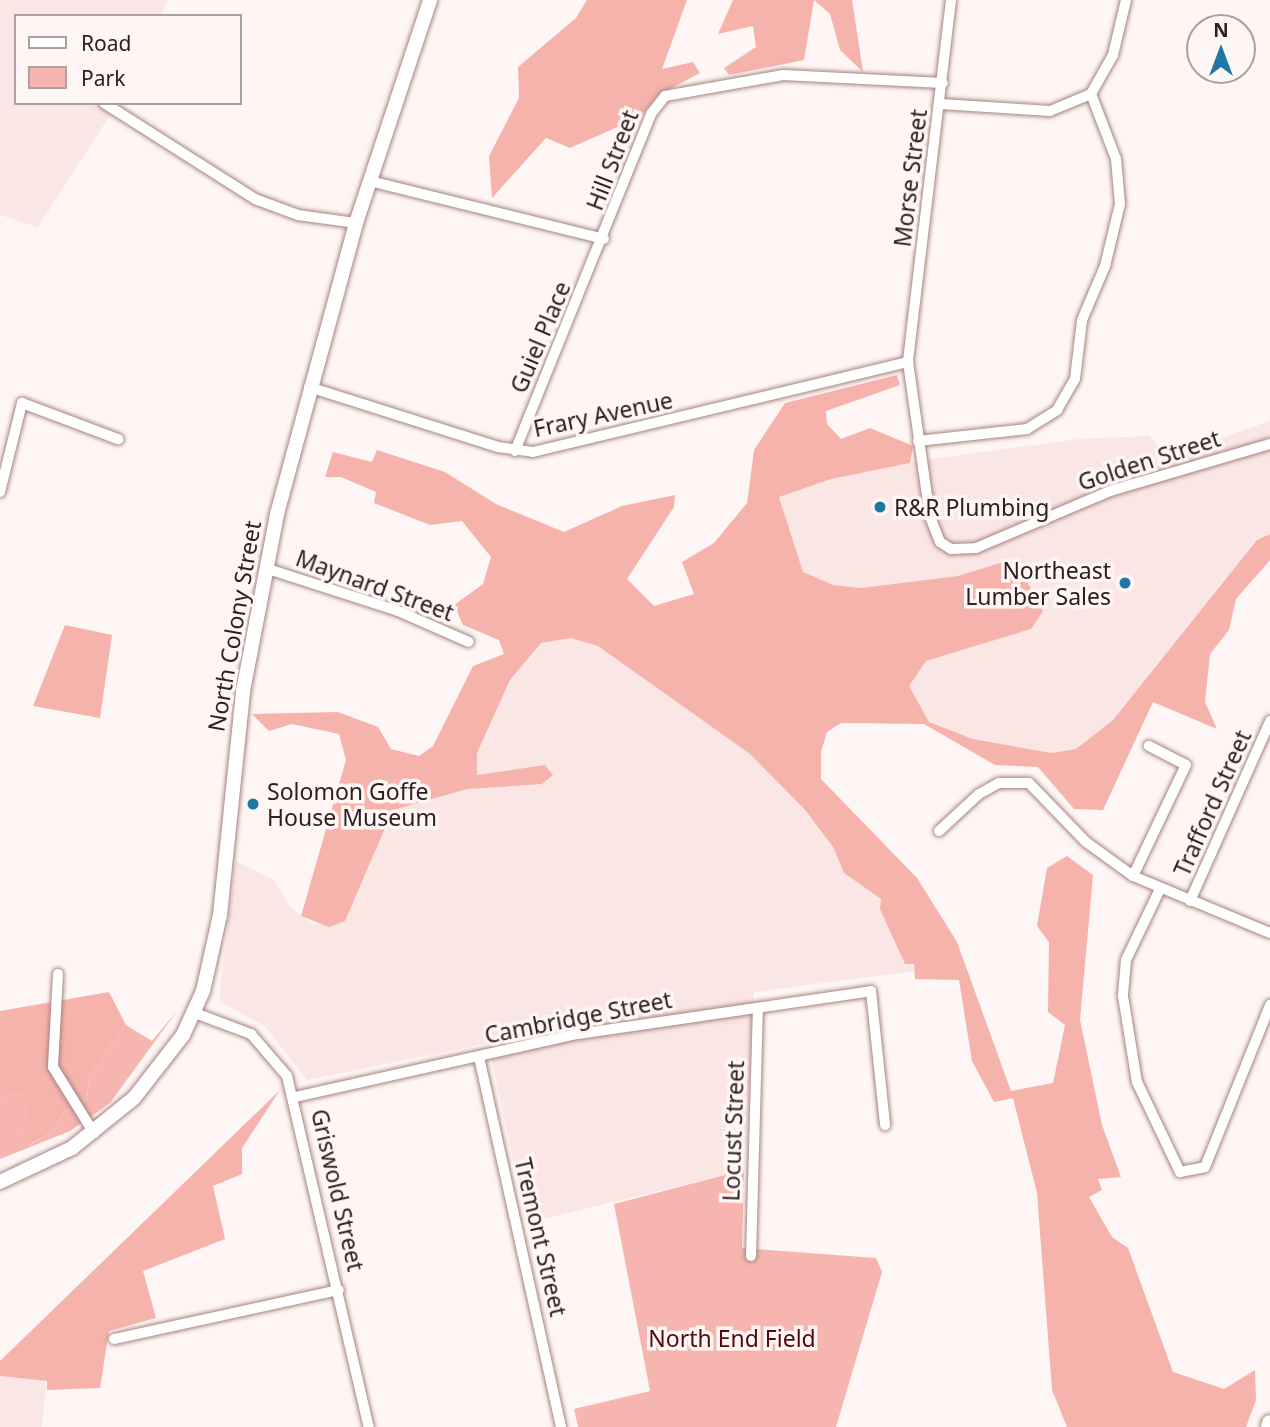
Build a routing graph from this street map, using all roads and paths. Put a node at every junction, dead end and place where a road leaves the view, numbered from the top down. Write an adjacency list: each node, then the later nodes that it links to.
1 (430, 0): 8 (main road, North Colony Street)
2 (951, 0): 4 (street, Morse Street)
3 (1126, 0): 5 (street)
4 (943, 83): 6 (street, Morse Street); 10 (street, Hill Street)
5 (1091, 94): 6 (street); 14 (street)
6 (941, 104): 11 (street, Morse Street)
7 (107, 105): 9 (street)
8 (370, 181): 9 (main road, North Colony Street); 10 (street, Hill Street)
9 (356, 223): 12 (main road, North Colony Street)
10 (604, 239): 16 (street, Guiel Place)
11 (908, 362): 14 (street, Golden Street); 16 (street, Frary Avenue)
12 (309, 387): 16 (street, Frary Avenue); 18 (main road, North Colony Street)
13 (118, 439): 17 (street)
14 (918, 441): 15 (street, Golden Street)
15 (1270, 444)
16 (516, 452)
17 (0, 492)
18 (265, 568): 19 (street, Maynard Street); 31 (main road, North Colony Street)
19 (469, 642)
20 (1270, 721): 22 (street, Trafford Street)
21 (1149, 746): 24 (street)
22 (1265, 755): 26 (street, Trafford Street)
23 (939, 831): 24 (street)
24 (1133, 876): 25 (street)
25 (1160, 889): 26 (street); 29 (street)
26 (1190, 901): 27 (street)
27 (1270, 933)
28 (58, 974): 35 (street)
29 (1270, 1005)
30 (758, 1008): 32 (street, Cambridge Street); 34 (street, Cambridge Street); 37 (street, Locust Street)
31 (195, 1013): 33 (street, Griswold Street); 35 (main road, North Colony Street)
32 (479, 1057): 33 (street, Cambridge Street); 41 (street, Tremont Street)
33 (295, 1097): 38 (street, Griswold Street)
34 (885, 1125)
35 (94, 1133): 36 (main road, North Colony Street)
36 (0, 1182)
37 (751, 1256)
38 (339, 1290): 39 (street); 40 (street, Griswold Street)
39 (114, 1339)
40 (369, 1427)
41 (561, 1427)

